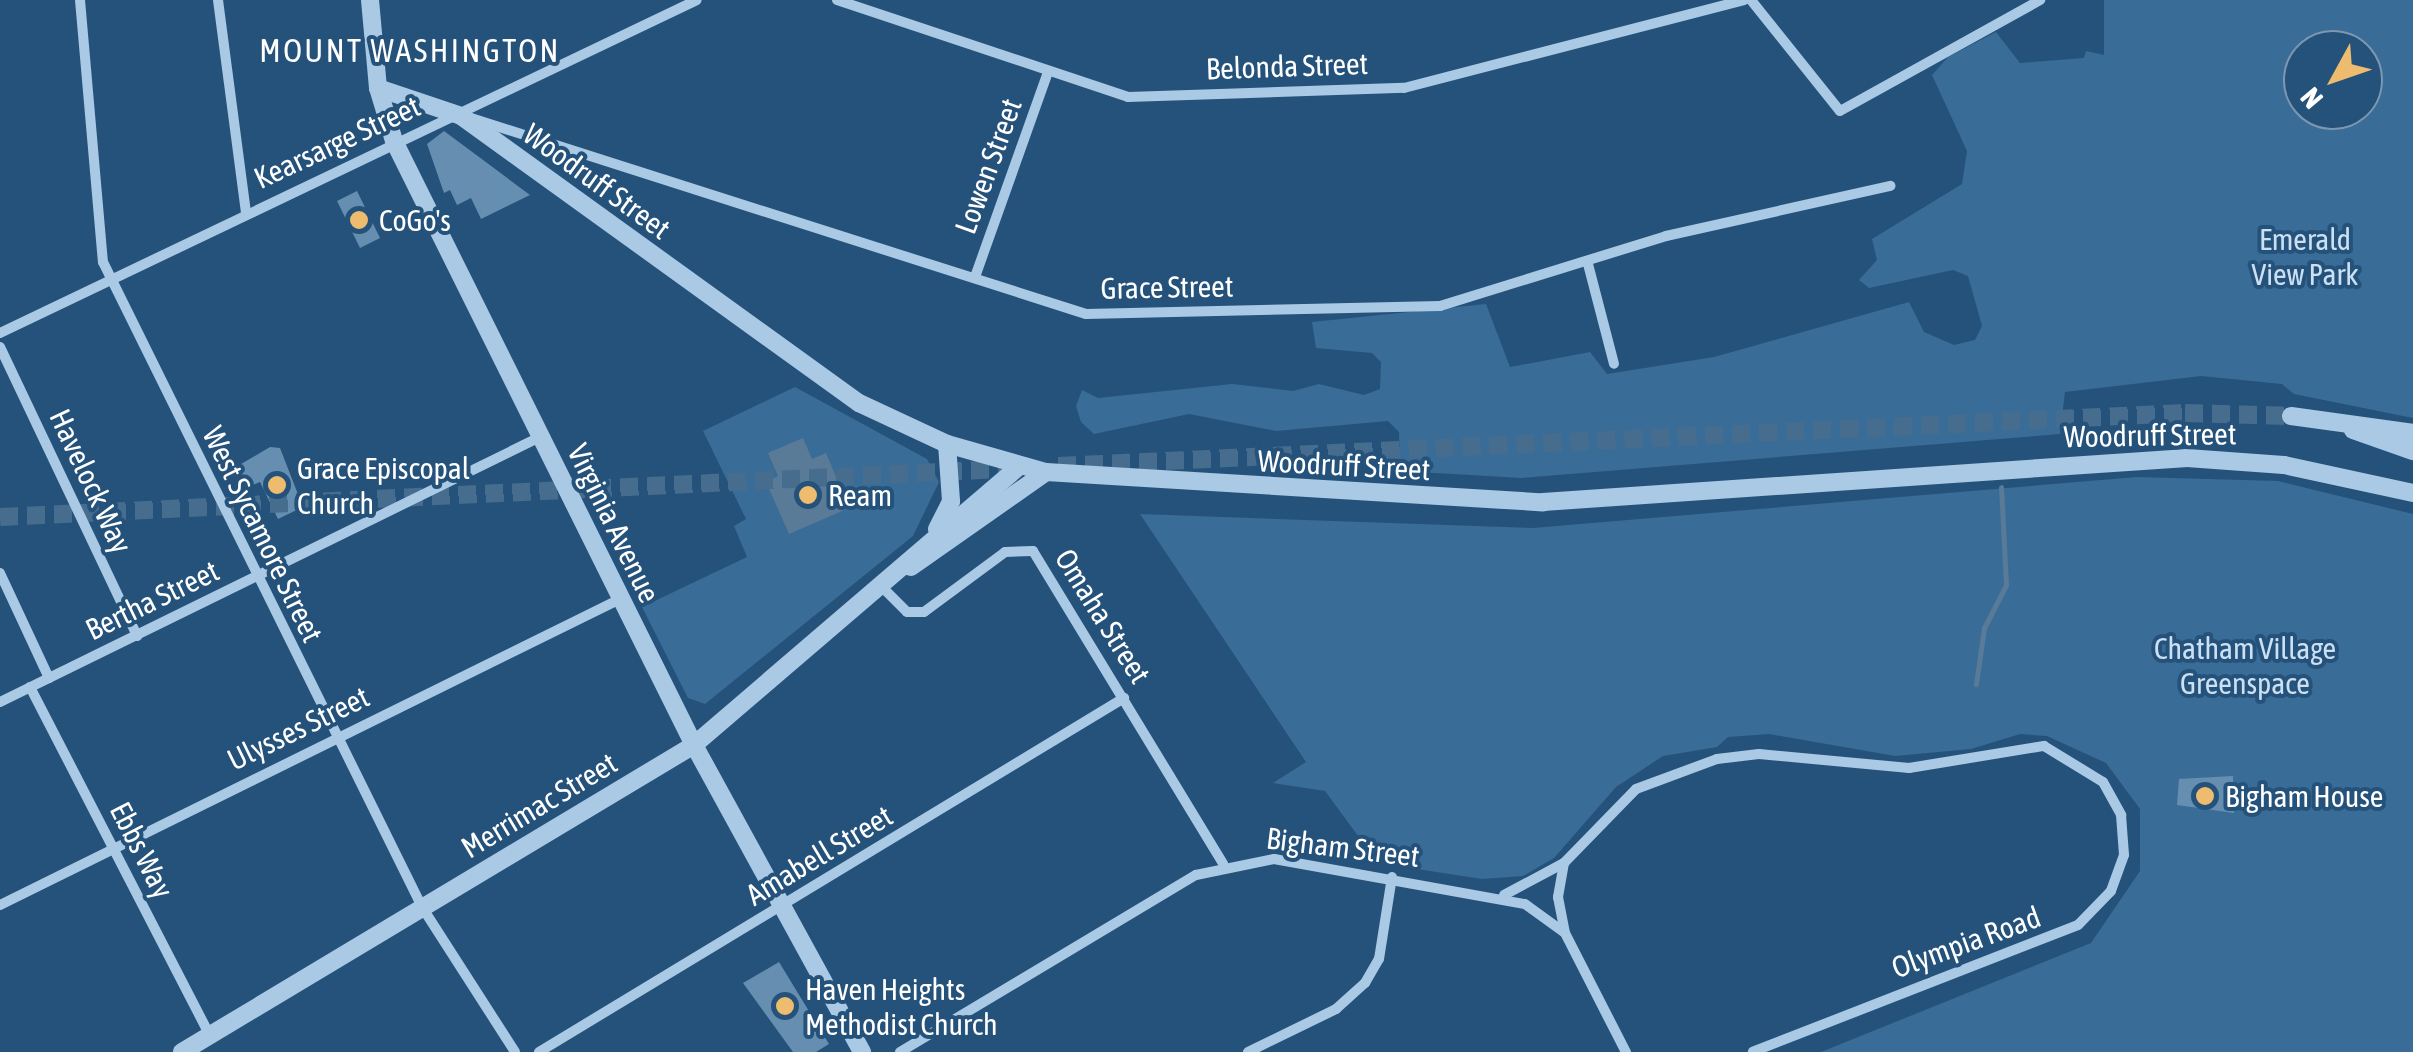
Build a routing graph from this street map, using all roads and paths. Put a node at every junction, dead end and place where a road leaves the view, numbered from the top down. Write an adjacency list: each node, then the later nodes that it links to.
1 (80, 0): 16 (street, West Sycamore Street)
2 (218, 0): 13 (street)
3 (370, 0): 9 (street, Virginia Avenue)
4 (697, 0): 10 (street, Kearsarge Street)
5 (838, 0): 8 (street, Belonda Street)
6 (1748, 0): 7 (street); 8 (street, Belonda Street)
7 (2040, 0)
8 (1048, 72): 15 (street, Lowen Street)
9 (378, 88): 10 (street, Woodruff Street); 11 (street, Virginia Avenue)
10 (460, 116): 11 (street, Kearsarge Street); 15 (street, Grace Street); 24 (street, Woodruff Street)
11 (394, 141): 13 (street, Kearsarge Street); 23 (street, Virginia Avenue)
12 (1890, 186): 14 (street, Grace Street)
13 (246, 212): 16 (street, Kearsarge Street)
14 (1588, 264): 15 (street, Grace Street); 19 (street)
15 (975, 276)
16 (110, 279): 17 (street, Kearsarge Street); 32 (street, West Sycamore Street)
17 (0, 333)
18 (0, 347): 35 (street, Havelock Way)
19 (1614, 364)
20 (2291, 416): 21 (street)
21 (2334, 422): 22 (street); 25 (street)
22 (2413, 432)
23 (540, 437): 32 (street, Bertha Street); 34 (street, Virginia Avenue)
24 (947, 444): 26 (street, Woodruff Street); 29 (street)
25 (2413, 451)
26 (1019, 466): 27 (street, Woodruff Street); 29 (street, Merrimac Street)
27 (1046, 472): 28 (street, Woodruff Street); 30 (street, Merrimac Street)
28 (2413, 493)
29 (934, 536): 30 (street, Merrimac Street)
30 (902, 572): 33 (street, Merrimac Street)
31 (0, 573): 36 (street)
32 (255, 577): 35 (street, Bertha Street); 40 (street, West Sycamore Street)
33 (883, 588): 38 (street, Omaha Street); 41 (street, Merrimac Street)
34 (620, 599): 40 (street, Ulysses Street); 41 (street, Virginia Avenue)
35 (137, 636): 36 (street, Bertha Street)
36 (49, 678): 37 (street, Bertha Street)
37 (30, 687): 39 (street, Bertha Street); 42 (street, Ebbs Way)
38 (1124, 698): 44 (street, Omaha Street); 48 (street, Amabell Street)
39 (0, 702)
40 (337, 736): 42 (street, Ulysses Street); 49 (street, West Sycamore Street)
41 (694, 744): 48 (street, Virginia Avenue); 49 (street, Merrimac Street)
42 (112, 850): 47 (street, Ulysses Street); 51 (street, Ebbs Way)
43 (1564, 862): 46 (street); 50 (street); 59 (street, Olympia Road)
44 (1223, 864): 45 (street, Bigham Street); 56 (street, Bigham Street)
45 (1392, 877): 46 (street, Bigham Street); 57 (street)
46 (1504, 895): 50 (street, Bigham Street)
47 (0, 904)
48 (782, 906): 54 (street, Amabell Street); 55 (street, Virginia Avenue)
49 (422, 908): 51 (street, Merrimac Street); 53 (street, West Sycamore Street)
50 (1565, 932): 58 (street)
51 (210, 1035): 52 (street, Merrimac Street)
52 (182, 1052)
53 (515, 1052)
54 (539, 1052)
55 (862, 1052)
56 (900, 1052)
57 (1248, 1052)
58 (1626, 1052)
59 (1752, 1052)

